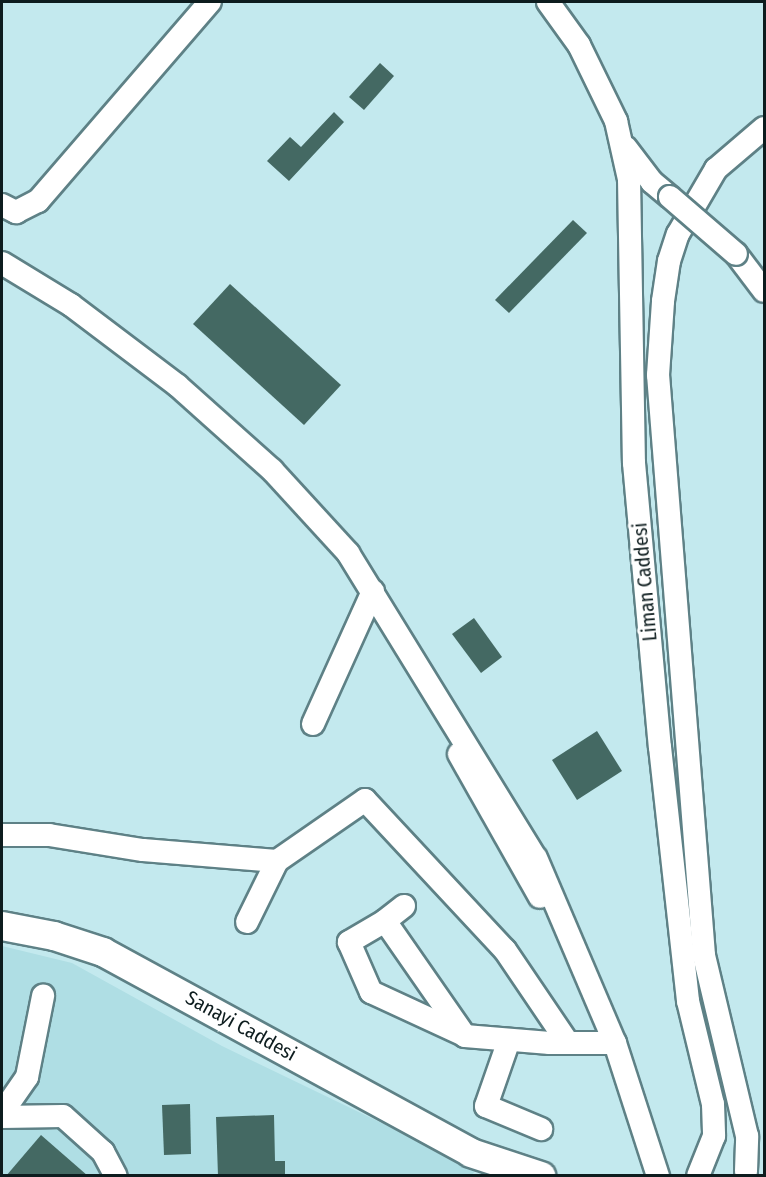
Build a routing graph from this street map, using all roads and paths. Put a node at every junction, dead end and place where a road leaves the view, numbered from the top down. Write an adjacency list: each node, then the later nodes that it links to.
1 (210, 2): 5 (street)
2 (548, 2): 4 (street, Liman Caddesi)
3 (765, 128): 25 (street)
4 (624, 144): 6 (street, bridge); 26 (street, Liman Caddesi)
5 (2, 205)
6 (736, 254): 8 (street); 9 (street)
7 (2, 263): 10 (street)
8 (765, 275)
9 (765, 291)
10 (373, 591): 11 (street); 12 (street)
11 (417, 662): 19 (street); 19 (street)
12 (314, 724)
13 (2, 835): 14 (street)
14 (277, 861): 17 (street); 23 (street)
15 (404, 906): 16 (street)
16 (385, 921): 21 (street); 21 (street)
17 (247, 922)
18 (2, 926): 29 (main road, Sanayi Caddesi)
19 (590, 981): 24 (street)
20 (43, 996): 27 (street)
21 (465, 1035): 22 (street)
22 (509, 1040): 23 (street); 28 (street)
23 (568, 1043): 24 (street)
24 (615, 1043): 34 (street)
25 (732, 1070): 26 (street); 30 (street)
26 (711, 1098): 30 (street); 35 (street, Liman Caddesi)
27 (2, 1115): 31 (street)
28 (542, 1129)
29 (471, 1153): 32 (main road); 33 (main road)
30 (747, 1173)
31 (116, 1176)
32 (488, 1176)
33 (540, 1176)
34 (658, 1176)
35 (698, 1176)

